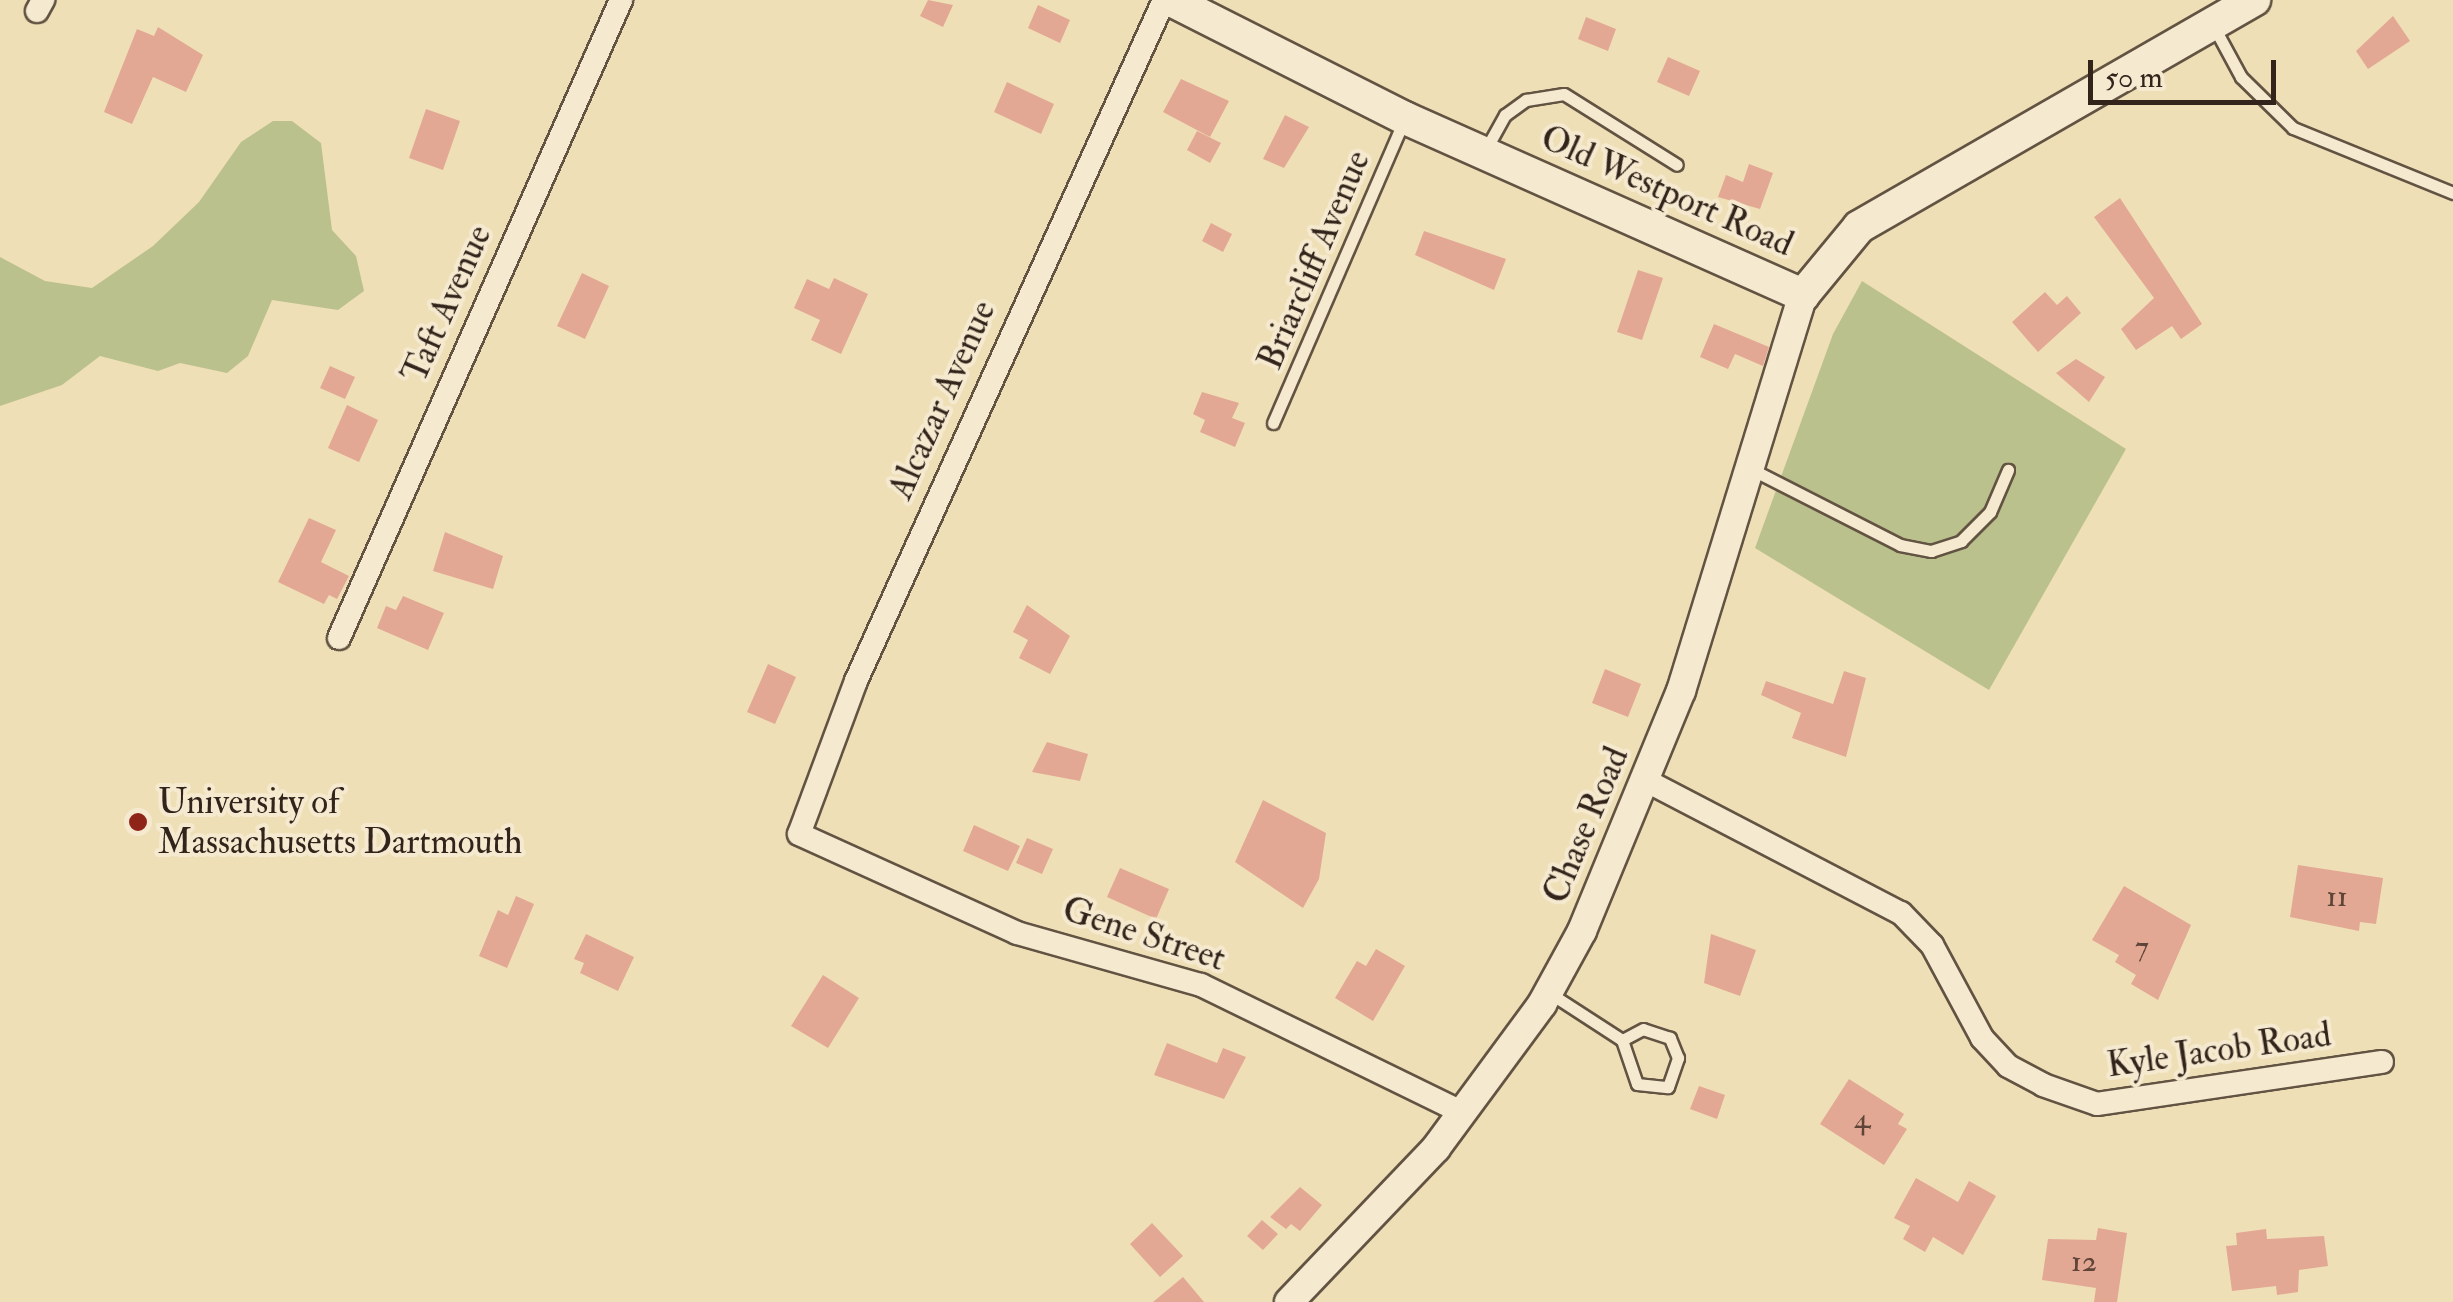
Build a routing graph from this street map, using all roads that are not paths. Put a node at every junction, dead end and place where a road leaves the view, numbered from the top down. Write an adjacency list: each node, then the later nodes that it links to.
1 (621, 0): 13 (street, Taft Avenue)
2 (1168, 0): 5 (main road, Old Westport Road); 15 (street, Alcazar Avenue)
3 (2254, 0): 4 (main road, Old Westport Road)
4 (2212, 23): 8 (lane); 9 (main road, Old Westport Road)
5 (1405, 118): 6 (main road, Old Westport Road); 10 (lane, Briarcliff Avenue)
6 (1484, 153): 7 (lane); 9 (main road, Old Westport Road)
7 (1678, 165)
8 (2453, 192)
9 (1803, 296): 11 (street, Chase Road)
10 (1273, 423)
11 (1752, 470): 12 (lane); 14 (street, Chase Road)
12 (2008, 470)
13 (339, 638)
14 (1647, 781): 16 (street, Chase Road); 18 (street, Kyle Jacob Road)
15 (799, 834): 19 (street, Gene Street)
16 (1548, 992): 17 (lane); 19 (street, Chase Road)
17 (1622, 1040): 17 (lane)
18 (2382, 1062)
19 (1463, 1113): 20 (street, Chase Road)
20 (1288, 1302)

